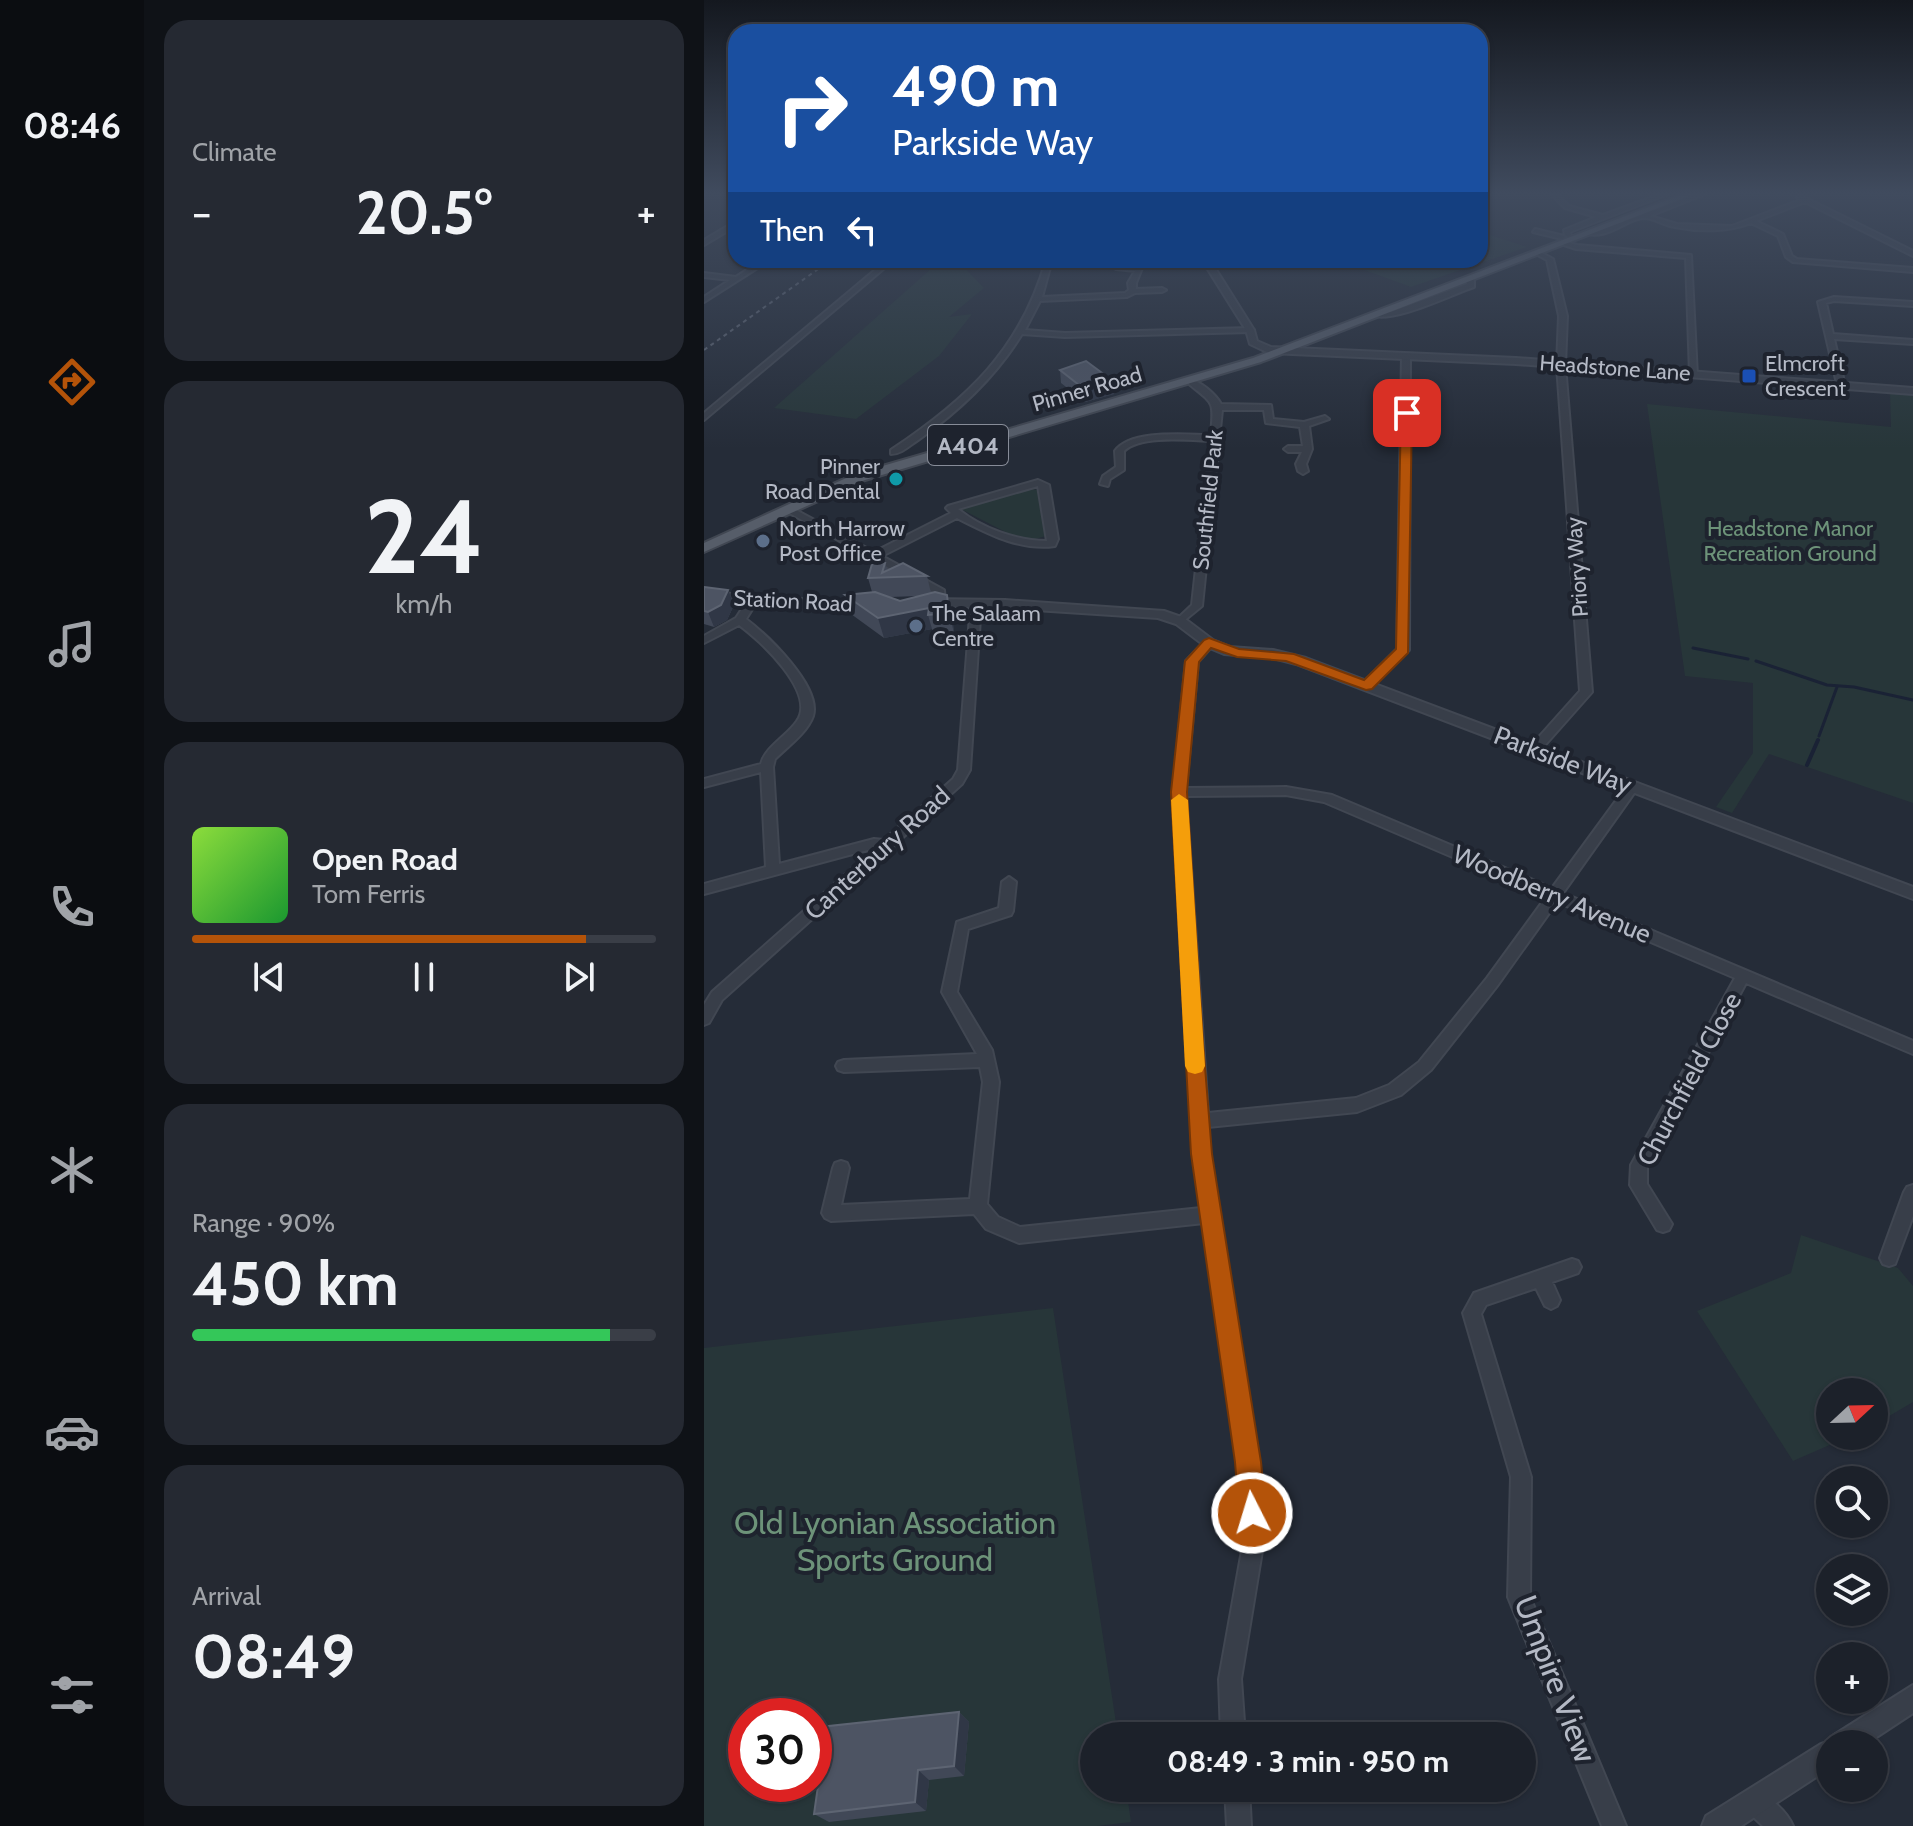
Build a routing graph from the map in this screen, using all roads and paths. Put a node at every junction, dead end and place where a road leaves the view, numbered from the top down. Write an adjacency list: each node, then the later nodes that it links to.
1 (738, 279): 15 (street)
2 (868, 279): 32 (street)
3 (1044, 279): 14 (street)
4 (1134, 279): 12 (street)
5 (1218, 279): 20 (street)
6 (1451, 279): 10 (main road, A404)
7 (1470, 279): 13 (main road, A404); 17 (street)
8 (1556, 279): 26 (street, Priory Way)
9 (1690, 279): 27 (street)
10 (1424, 289): 13 (main road); 23 (main road, A404)
11 (1162, 290): 12 (street)
12 (1133, 291): 14 (street)
13 (1438, 291): 17 (main road, A404)
14 (1039, 299): 18 (street)
15 (704, 300)
16 (1913, 304): 19 (street)
17 (1375, 315): 22 (main road, A404)
18 (1021, 332): 20 (street); 38 (street)
19 (1830, 336): 21 (street); 29 (street)
20 (1253, 338): 23 (street); 25 (main road)
21 (1913, 342)
22 (1312, 348): 23 (main road, A404); 24 (street, Headstone Lane)
23 (1278, 349): 25 (main road, Pinner Road / A404)
24 (1406, 356): 26 (street, Headstone Lane); 57 (street)
25 (1246, 362): 28 (main road, Pinner Road / A404)
26 (1561, 365): 27 (street, Headstone Lane); 58 (street, Priory Way)
27 (1694, 374): 29 (street, Headstone Lane)
28 (1192, 382): 31 (street, Southfield Park); 41 (main road, Pinner Road / A404)
29 (1841, 386): 30 (street, Headstone Lane)
30 (1913, 391)
31 (1218, 407): 34 (street); 35 (street, Southfield Park)
32 (704, 417)
33 (1325, 419): 34 (street)
34 (1304, 425): 37 (street)
35 (1214, 438): 40 (street); 54 (street, Southfield Park)
36 (1288, 449): 37 (street)
37 (1308, 449): 39 (street)
38 (894, 452)
39 (1303, 471)
40 (1105, 484)
41 (789, 510): 43 (main road, Pinner Road / A404); 46 (street)
42 (957, 514): 42 (street); 46 (street)
43 (727, 539): 44 (main road, Pinner Road / A404); 45 (main road, Pinner Road / A404)
44 (704, 548)
45 (704, 554)
46 (872, 557): 49 (street)
47 (704, 596): 48 (street, Station Road)
48 (753, 600): 52 (street, Station Road); 53 (street)
49 (940, 602): 50 (street); 51 (street)
50 (976, 603): 54 (street); 63 (street, Canterbury Road)
51 (914, 604)
52 (878, 605)
53 (740, 620): 55 (street); 59 (street)
54 (1180, 621): 56 (street)
55 (704, 640)
56 (1209, 643): 57 (street, Parkside Way); 62 (street)
57 (1366, 686): 58 (street, Parkside Way)
58 (1534, 750): 61 (street, Parkside Way)
59 (767, 767): 60 (street); 64 (street)
60 (704, 783)
61 (1633, 786): 67 (street, Parkside Way); 68 (street)
62 (1179, 792): 68 (street, Woodberry Avenue); 74 (street)
63 (887, 845): 64 (street); 70 (street, Canterbury Road)
64 (773, 870): 66 (street)
65 (1009, 882): 72 (street)
66 (704, 889)
67 (1913, 893)
68 (1552, 894): 69 (street, Woodberry Avenue); 74 (street)
69 (1743, 976): 71 (street, Woodberry Avenue); 79 (street, Churchfield Close)
70 (704, 1019)
71 (1913, 1048)
72 (987, 1060): 73 (street); 77 (street)
73 (844, 1066)
74 (1199, 1121): 78 (street)
75 (841, 1168): 77 (street)
76 (1913, 1192): 80 (street)
77 (978, 1206): 78 (street)
78 (1209, 1215): 85 (street)
79 (1663, 1224)
80 (1889, 1258)
81 (1572, 1267): 82 (street, Umpire View)
82 (1540, 1278): 83 (street); 91 (street, Umpire View)
83 (1551, 1300)
84 (1913, 1698): 86 (street)
85 (1232, 1722)
86 (1864, 1730)
87 (1816, 1762): 89 (street)
88 (1238, 1802): 90 (street)
89 (1754, 1802): 92 (street); 93 (street)
90 (1239, 1826)
91 (1614, 1826)
92 (1716, 1826)
93 (1781, 1826)

